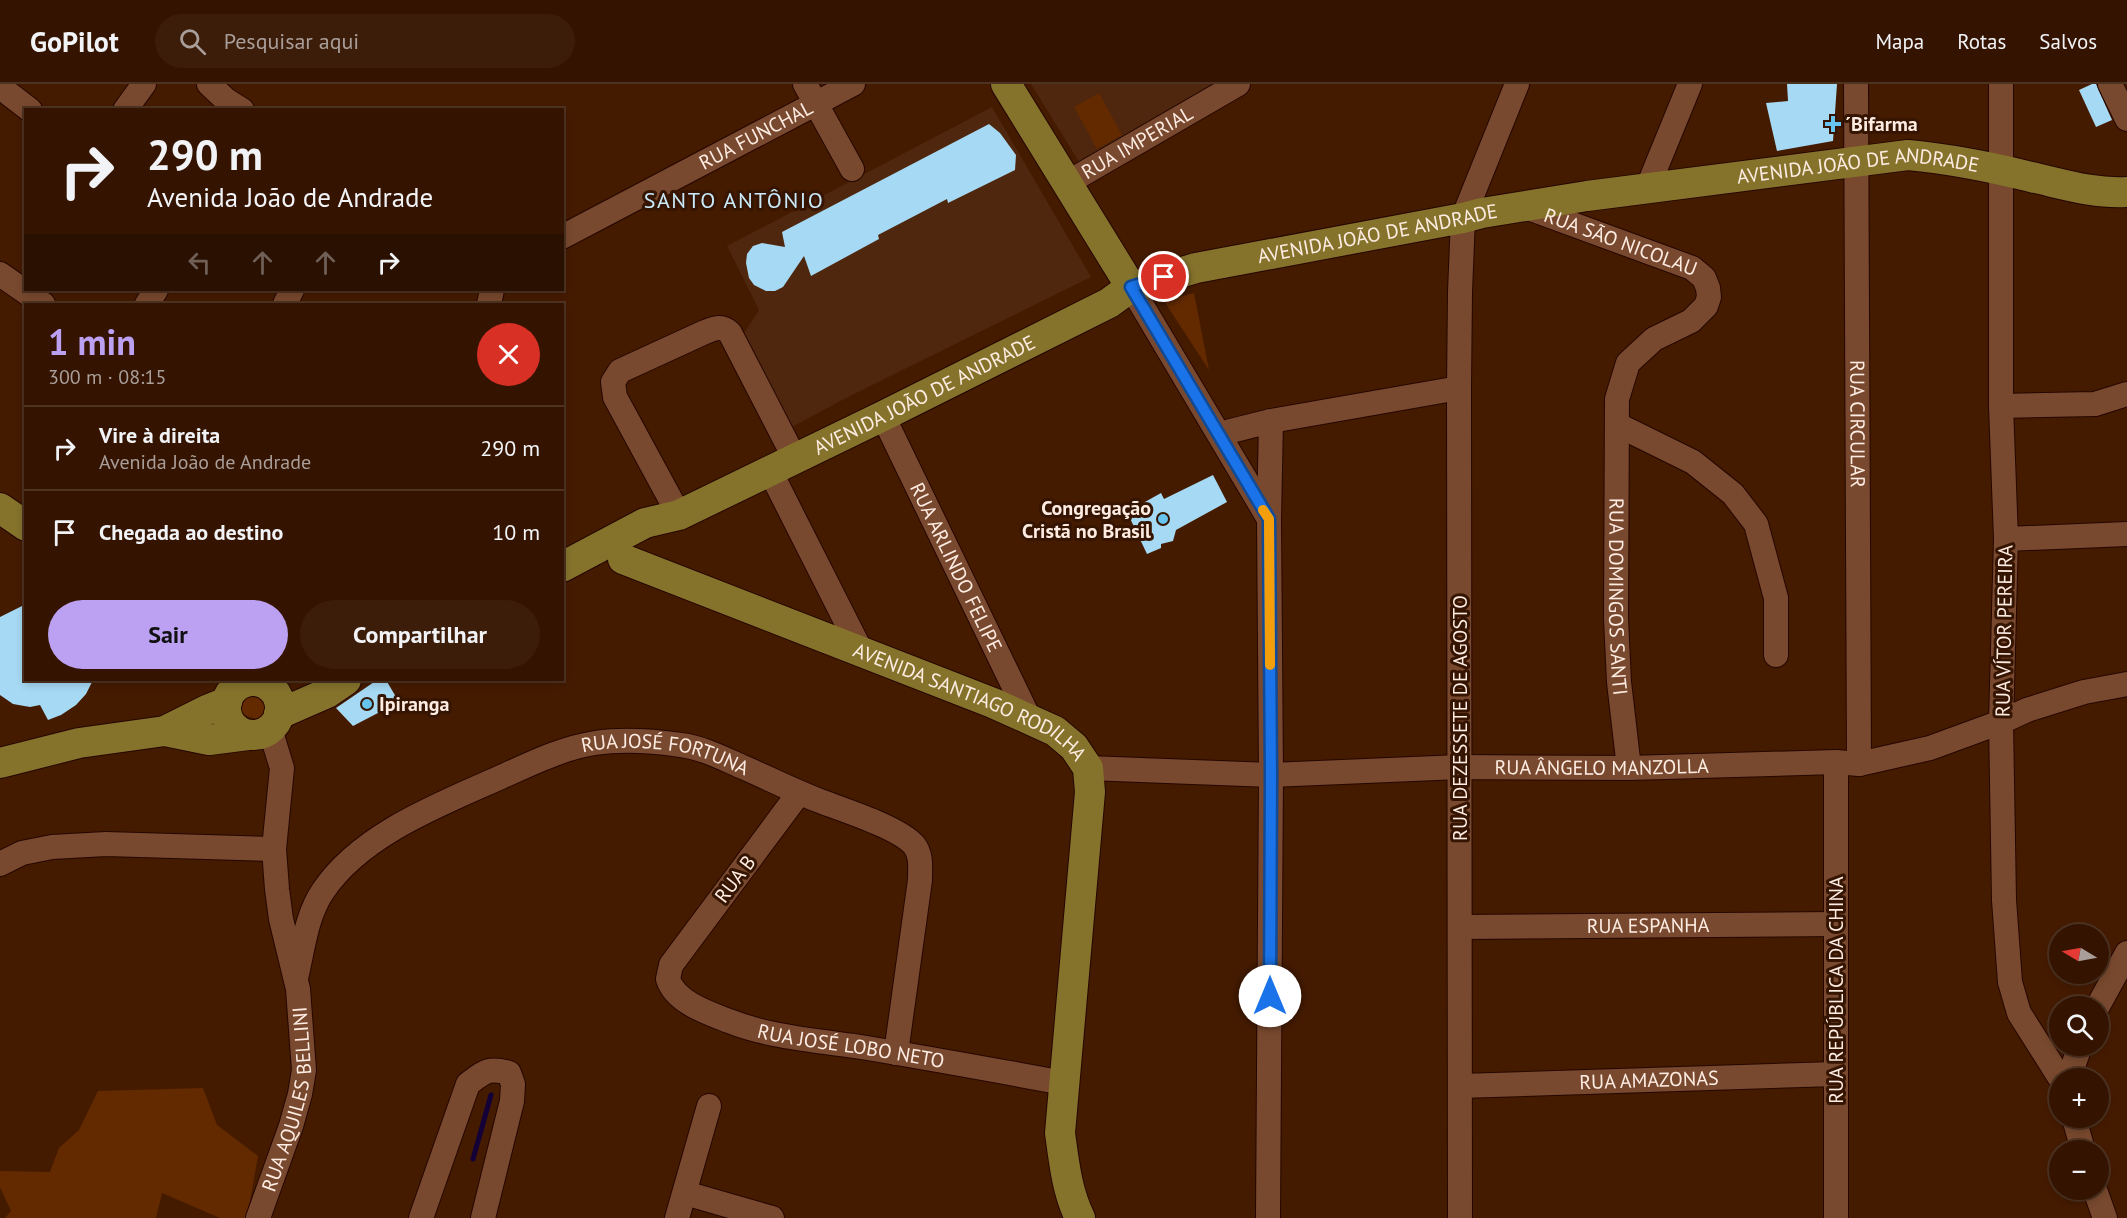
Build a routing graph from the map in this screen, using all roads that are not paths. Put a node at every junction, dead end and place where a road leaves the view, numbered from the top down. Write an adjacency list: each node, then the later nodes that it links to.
1 (144, 84): 14 (street)
2 (209, 84): 15 (street)
3 (853, 84): 12 (street, RUA FUNCHAL)
4 (1006, 84): 20 (main road)
5 (1238, 84): 20 (street, RUA IMPERIAL)
6 (1517, 84): 24 (street, RUA DEZESSETE DE AGOSTO)
7 (1690, 84): 21 (street)
8 (1856, 84): 17 (street, RUA CIRCULAR)
9 (2001, 84): 19 (street, RUA VÍTOR PEREIRA)
10 (2110, 84): 16 (street)
11 (0, 87): 13 (street)
12 (811, 94): 18 (street); 25 (street, RUA FUNCHAL)
13 (27, 108)
14 (126, 108)
15 (239, 108)
16 (2127, 119)
17 (1856, 160): 19 (main road, AVENIDA JOÃO DE ANDRADE); 21 (main road, AVENIDA JOÃO DE ANDRADE); 57 (street, RUA CIRCULAR)
18 (852, 169)
19 (2001, 170): 22 (main road, AVENIDA JOÃO DE ANDRADE); 33 (street, RUA VÍTOR PEREIRA)
20 (1067, 183): 27 (main road)
21 (1647, 189): 23 (main road, AVENIDA JOÃO DE ANDRADE)
22 (2127, 192)
23 (1523, 206): 24 (main road, AVENIDA JOÃO DE ANDRADE); 36 (street, RUA SÃO NICOLAU)
24 (1463, 218): 27 (main road, AVENIDA JOÃO DE ANDRADE); 31 (street, RUA DEZESSETE DE AGOSTO)
25 (564, 236)
26 (0, 274): 29 (street)
27 (1131, 287): 34 (main road, AVENIDA JOÃO DE ANDRADE); 37 (street)
28 (24, 291): 30 (street)
29 (24, 291)
30 (42, 303)
31 (1459, 388): 35 (street); 59 (street, RUA DEZESSETE DE AGOSTO)
32 (2127, 394): 33 (street)
33 (2001, 406): 44 (street, RUA VÍTOR PEREIRA)
34 (883, 416): 38 (main road, AVENIDA JOÃO DE ANDRADE); 55 (street, RUA ARLINDO FELIPE)
35 (1271, 421): 37 (street); 40 (street)
36 (1618, 425): 50 (street); 61 (street, RUA DOMINGOS SANTI)
37 (1219, 434): 40 (street)
38 (782, 465): 42 (main road, AVENIDA JOÃO DE ANDRADE); 42 (street); 49 (street)
39 (0, 508): 41 (main road)
40 (1269, 519): 62 (street)
41 (24, 525)
42 (665, 526): 45 (main road, AVENIDA JOÃO DE ANDRADE); 46 (main road, AVENIDA JOÃO DE ANDRADE); 47 (main road)
43 (2127, 534): 44 (street)
44 (2006, 539): 56 (street, RUA VÍTOR PEREIRA)
45 (623, 559): 47 (main road, AVENIDA SANTIAGO RODILHA); 48 (main road, AVENIDA JOÃO DE ANDRADE)
46 (564, 566)
47 (660, 574): 49 (main road, AVENIDA SANTIAGO RODILHA)
48 (564, 584)
49 (862, 652): 55 (main road, AVENIDA SANTIAGO RODILHA)
50 (1776, 654)
51 (316, 681): 54 (main road)
52 (345, 681): 54 (main road)
53 (2127, 684): 56 (street, RUA ÂNGELO MANZOLLA)
54 (250, 701): 58 (main road); 64 (street, RUA AQUILES BELLINI)
55 (1029, 718): 60 (main road, AVENIDA SANTIAGO RODILHA)
56 (2001, 722): 57 (street, RUA ÂNGELO MANZOLLA); 73 (street, RUA VÍTOR PEREIRA)
57 (1848, 763): 61 (street, RUA ÂNGELO MANZOLLA); 66 (street, RUA REPÚBLICA DA CHINA)
58 (0, 764)
59 (1460, 766): 61 (street, RUA ÂNGELO MANZOLLA); 62 (street, RUA ÂNGELO MANZOLLA); 67 (street, RUA DEZESSETE DE AGOSTO)
60 (1088, 768): 62 (street, RUA ÂNGELO MANZOLLA); 75 (main road, AVENIDA SANTIAGO RODILHA)
61 (1629, 768)
62 (1271, 775): 86 (street)
63 (799, 793): 69 (street, RUA B); 70 (street, RUA JOSÉ FORTUNA); 72 (street, RUA JOSÉ FORTUNA)
64 (274, 849): 65 (street); 70 (street, RUA AQUILES BELLINI)
65 (0, 864)
66 (1836, 924): 67 (street, RUA ESPANHA); 74 (street, RUA REPÚBLICA DA CHINA)
67 (1460, 927): 76 (street, RUA DEZESSETE DE AGOSTO)
68 (2127, 953): 71 (street)
69 (672, 965): 72 (street, RUA JOSÉ LOBO NETO)
70 (296, 978): 80 (street, RUA AQUILES BELLINI)
71 (2103, 996)
72 (896, 1053): 75 (street, RUA JOSÉ LOBO NETO)
73 (2054, 1068)
74 (1836, 1074): 76 (street, RUA AMAZONAS); 88 (street, RUA REPÚBLICA DA CHINA)
75 (1064, 1083): 85 (main road, AVENIDA SANTIAGO RODILHA)
76 (1460, 1086): 87 (street, RUA DEZESSETE DE AGOSTO)
77 (709, 1106): 78 (street)
78 (685, 1193): 83 (street); 84 (street)
79 (2099, 1200): 89 (street)
80 (258, 1218)
81 (421, 1218): 82 (street)
82 (483, 1218)
83 (677, 1218)
84 (772, 1218)
85 (1080, 1218)
86 (1269, 1218)
87 (1461, 1218)
88 (1836, 1218)
89 (2105, 1218)

